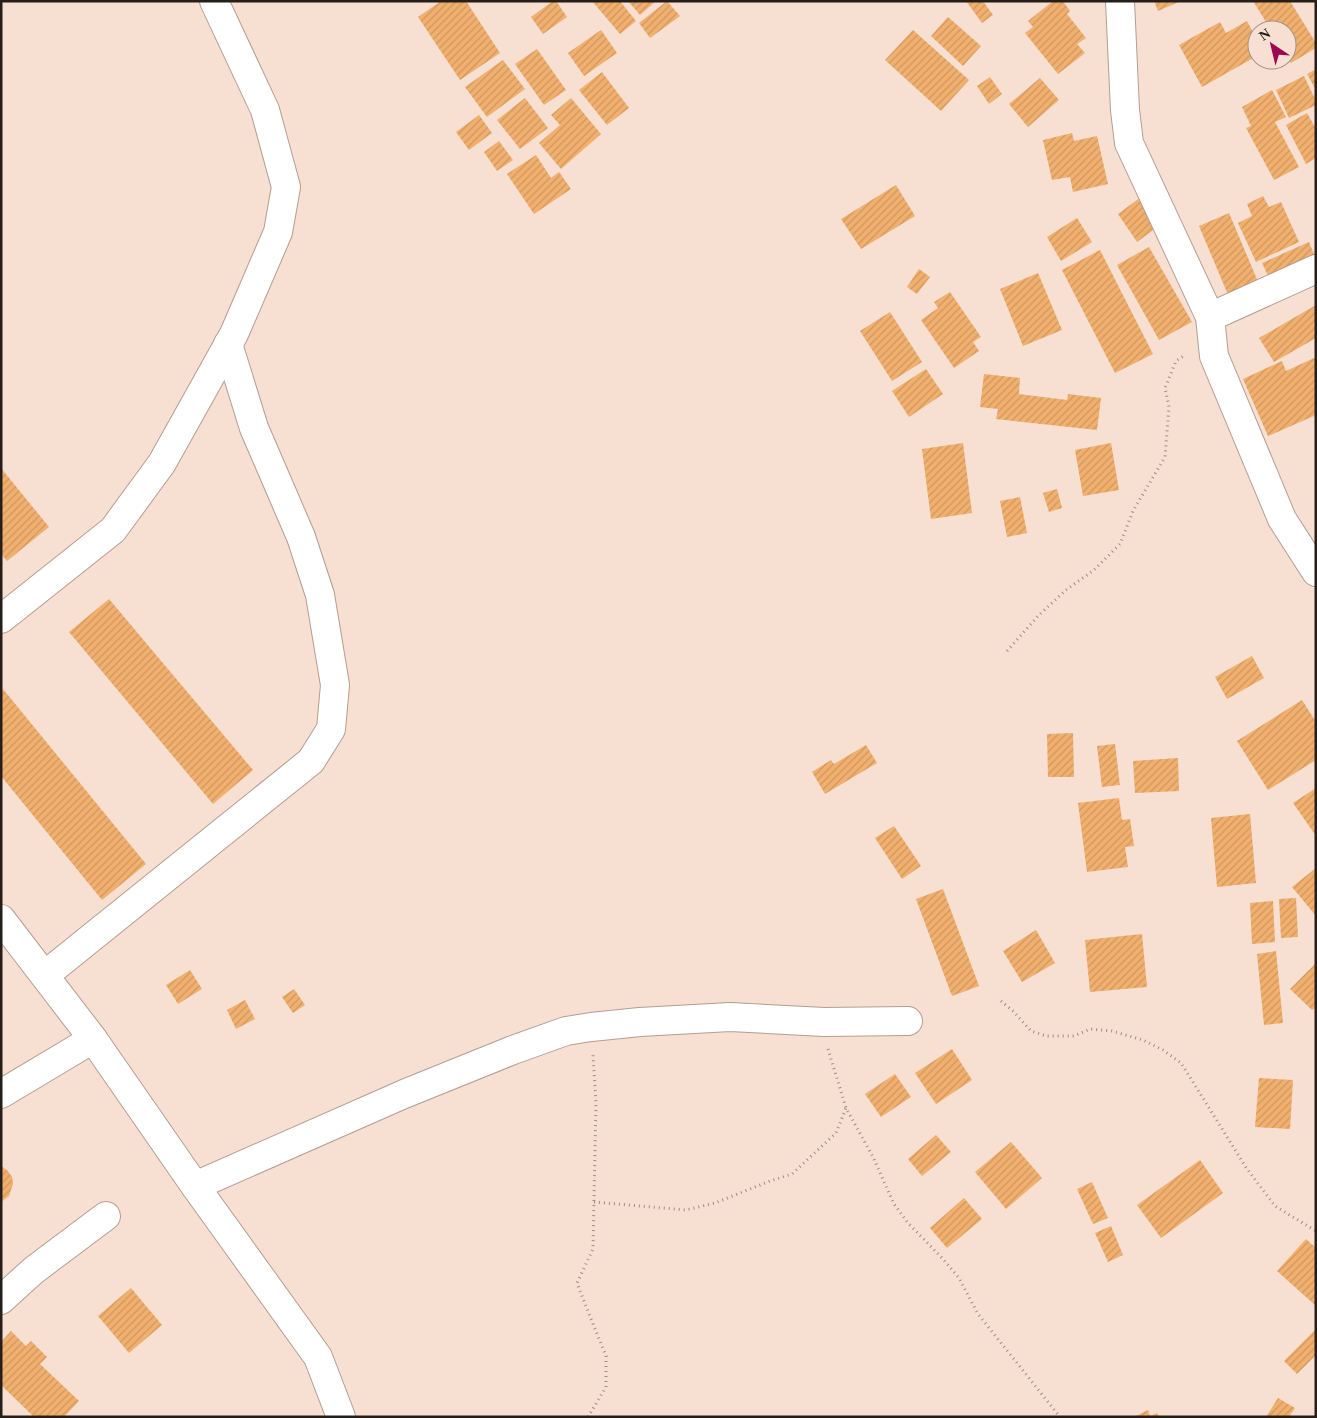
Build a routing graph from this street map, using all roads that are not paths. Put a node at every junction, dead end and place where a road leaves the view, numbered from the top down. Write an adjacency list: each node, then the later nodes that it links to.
1 (214, 1): 5 (street)
2 (1120, 1): 4 (street)
3 (1316, 269): 4 (street)
4 (1211, 327): 6 (street)
5 (228, 344): 7 (street); 9 (street)
6 (1316, 572)
7 (1, 619)
8 (1, 919): 9 (street)
9 (45, 975): 11 (street)
10 (908, 1021): 13 (street)
11 (93, 1039): 12 (street); 13 (street)
12 (1, 1094)
13 (195, 1186): 16 (street)
14 (106, 1216): 15 (street)
15 (1, 1300)
16 (340, 1417)

